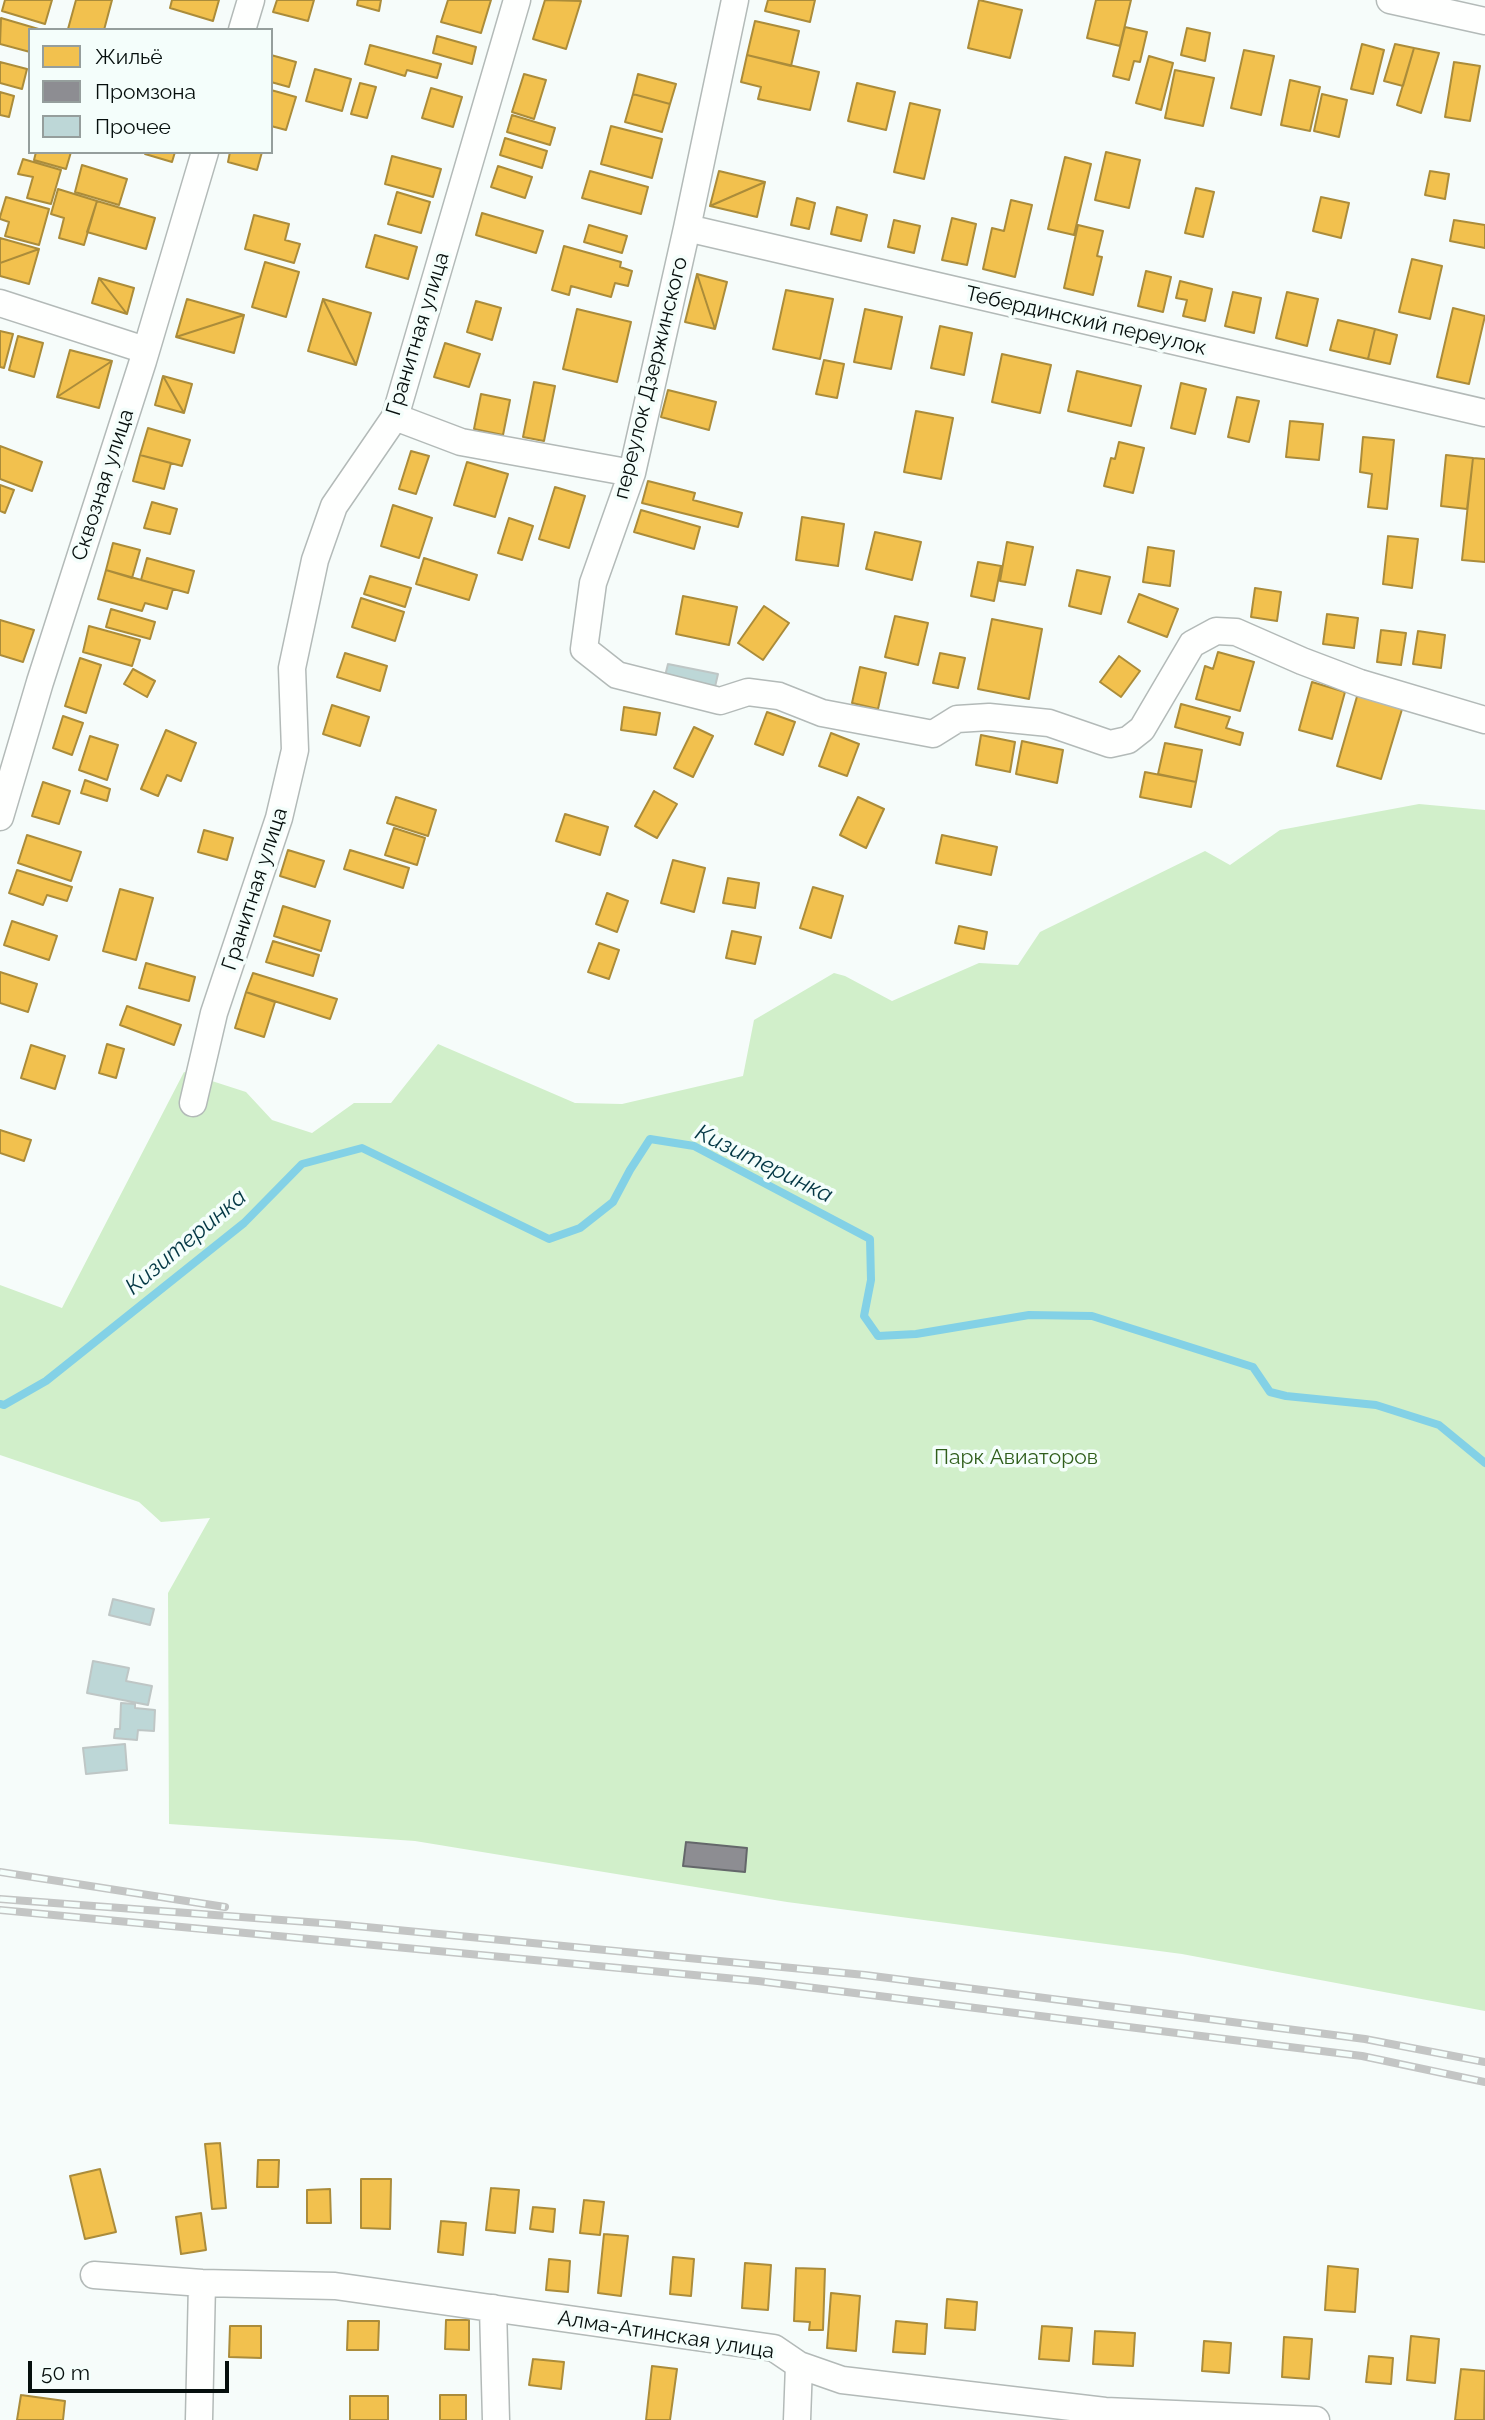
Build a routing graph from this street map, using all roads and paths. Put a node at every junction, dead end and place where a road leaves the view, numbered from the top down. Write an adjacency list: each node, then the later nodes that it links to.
1 (251, 0): 6 (street)
2 (517, 0): 12 (street, Гранитная улица)
3 (735, 0): 8 (street, переулок Дзержинского)
4 (1390, 0): 5 (street)
5 (1485, 22)
6 (243, 28)
7 (204, 154): 10 (street, Сквозная улица)
8 (687, 228): 11 (street, Тебердинский переулок); 13 (street, переулок Дзержинского)
9 (0, 303): 10 (street)
10 (145, 350): 15 (street, Сквозная улица)
11 (1485, 413)
12 (395, 416): 13 (street); 16 (street, Гранитная улица)
13 (632, 473): 14 (street, переулок Дзержинского)
14 (1485, 720)
15 (0, 817)
16 (193, 1103)
17 (94, 2276): 18 (street, Алма-Атинская улица)
18 (202, 2283): 19 (street, Алма-Атинская улица); 22 (street)
19 (493, 2308): 20 (street, Алма-Атинская улица); 23 (street)
20 (799, 2365): 21 (street, Алма-Атинская улица); 24 (street)
21 (1105, 2415): 25 (street, Алма-Атинская улица)
22 (199, 2420)
23 (496, 2420)
24 (797, 2420)
25 (1316, 2420)

